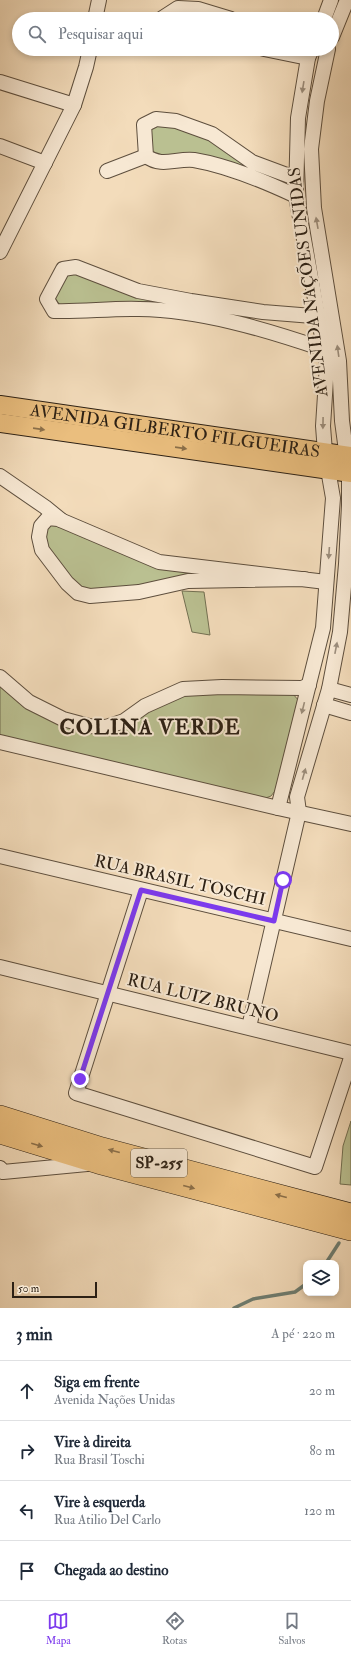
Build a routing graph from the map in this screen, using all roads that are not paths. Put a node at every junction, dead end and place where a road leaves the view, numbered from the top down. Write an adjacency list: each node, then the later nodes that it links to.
1 (99, 0): 4 (street)
2 (331, 0): 7 (street)
3 (347, 0): 8 (street)
4 (96, 12)
5 (171, 12): 6 (street)
6 (208, 12)
7 (327, 12)
8 (339, 20)
9 (88, 56): 13 (street)
10 (310, 56): 18 (street, AVENIDA NAÇÕES UNIDAS, one-way to 18)
11 (327, 56): 22 (street, AVENIDA NAÇÕES UNIDAS, one-way to 11)
12 (0, 82): 13 (street)
13 (74, 105): 16 (street)
14 (0, 146): 16 (street)
15 (146, 156): 17 (street); 18 (street); 19 (street)
16 (45, 163): 20 (street)
17 (107, 171)
18 (295, 178): 19 (street, AVENIDA NAÇÕES UNIDAS)
19 (296, 196): 21 (street, AVENIDA NAÇÕES UNIDAS)
20 (0, 252)
21 (317, 317): 22 (street); 23 (street, AVENIDA NAÇÕES UNIDAS); 23 (street)
22 (333, 318): 28 (street, AVENIDA NAÇÕES UNIDAS, one-way to 22)
23 (323, 349): 27 (street, AVENIDA NAÇÕES UNIDAS, one-way to 27)
24 (0, 406): 26 (main road, AVENIDA GILBERTO FILGUEIRAS)
25 (0, 423): 26 (main road, AVENIDA GILBERTO FILGUEIRAS, one-way to 26)
26 (153, 435): 27 (main road, AVENIDA GILBERTO FILGUEIRAS); 29 (main road, AVENIDA GILBERTO FILGUEIRAS, one-way to 29)
27 (325, 452): 28 (main road, AVENIDA GILBERTO FILGUEIRAS); 29 (street, AVENIDA NAÇÕES UNIDAS)
28 (349, 464): 29 (main road, AVENIDA GILBERTO FILGUEIRAS); 32 (street, AVENIDA NAÇÕES UNIDAS)
29 (328, 470): 34 (street, AVENIDA NAÇÕES UNIDAS, one-way to 34)
30 (0, 476): 31 (street)
31 (62, 520): 33 (street); 33 (street)
32 (349, 565): 35 (street, AVENIDA NAÇÕES UNIDAS)
33 (305, 580): 34 (street)
34 (326, 582): 37 (street, AVENIDA NAÇÕES UNIDAS)
35 (348, 582): 38 (street, AVENIDA NAÇÕES UNIDAS, one-way to 35)
36 (0, 677): 37 (street)
37 (309, 685): 43 (street, AVENIDA NAÇÕES UNIDAS, one-way to 43)
38 (329, 689): 39 (street); 40 (street, AVENIDA NAÇÕES UNIDAS)
39 (351, 695)
40 (324, 705): 41 (street); 44 (street, AVENIDA NAÇÕES UNIDAS, one-way to 40)
41 (351, 713)
42 (0, 742): 43 (street)
43 (278, 808): 44 (street)
44 (299, 812): 45 (street); 48 (street, AVENIDA NAÇÕES UNIDAS)
45 (351, 824)
46 (0, 856): 47 (street, RUA BRASIL TOSCHI)
47 (141, 890): 48 (street, RUA BRASIL TOSCHI); 51 (street)
48 (274, 921): 49 (street, RUA BRASIL TOSCHI); 52 (street, AVENIDA NAÇÕES UNIDAS)
49 (351, 940)
50 (0, 967): 51 (street, RUA LUIZ BRUNO)
51 (107, 993): 52 (street, RUA LUIZ BRUNO); 54 (street)
52 (249, 1027): 53 (street, RUA LUIZ BRUNO)
53 (351, 1053)
54 (351, 1058)
55 (0, 1116): 59 (highway, SP-255, one-way to 55)
56 (0, 1133): 57 (highway, SP-255, one-way to 57)
57 (98, 1163): 58 (street); 60 (highway, SP-255, one-way to 60)
58 (1, 1173)
59 (351, 1214)
60 (351, 1230)

